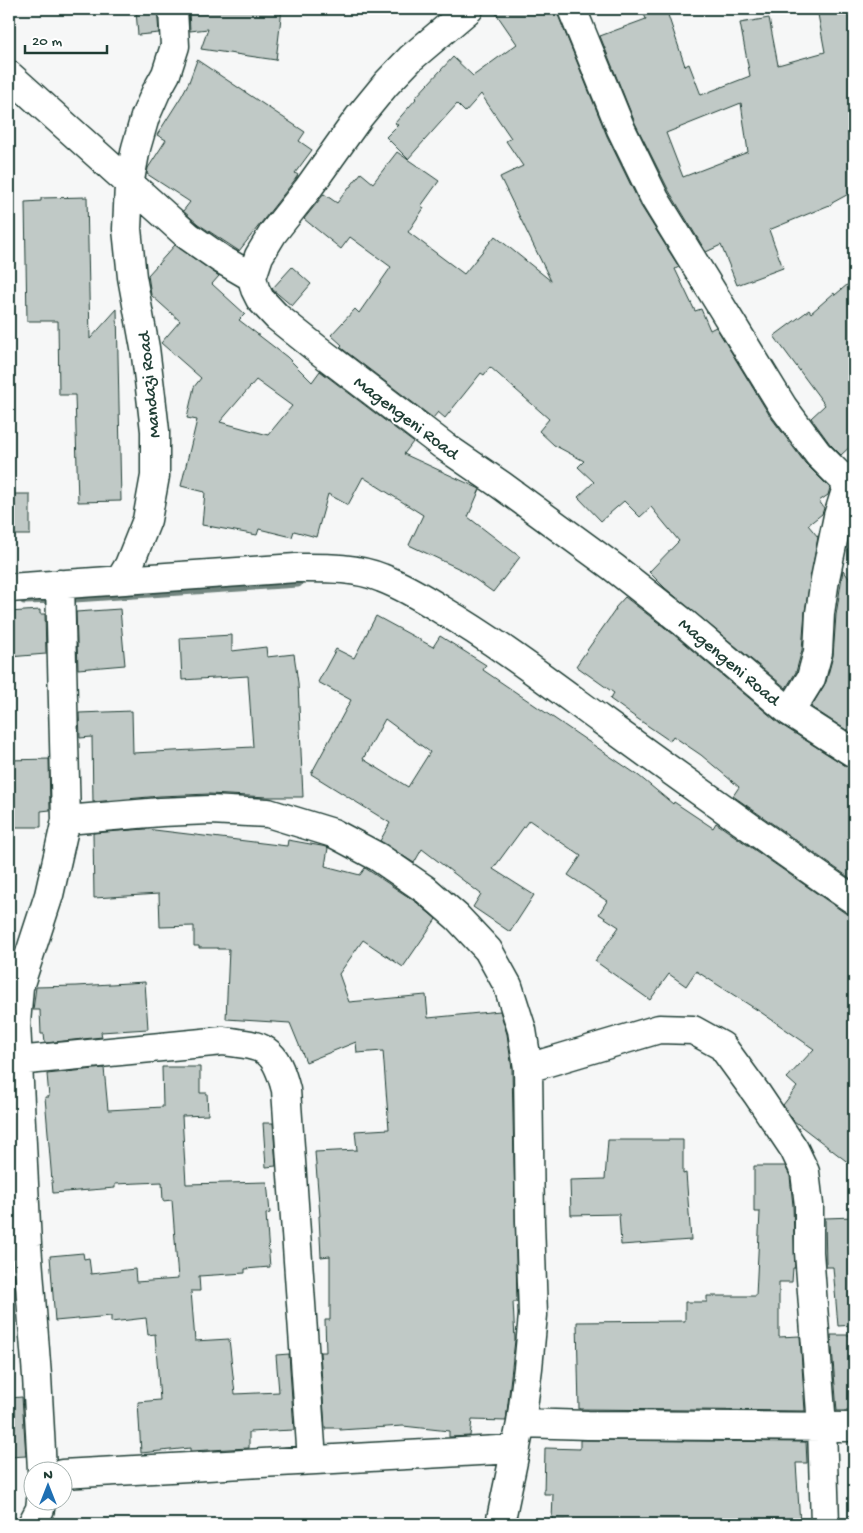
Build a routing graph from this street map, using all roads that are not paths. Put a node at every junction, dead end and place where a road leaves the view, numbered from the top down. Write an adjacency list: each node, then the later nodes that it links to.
1 (173, 9): 5 (street, Mandazi Road)
2 (469, 9): 6 (street)
3 (572, 9): 7 (street)
4 (9, 75): 5 (street)
5 (129, 185): 6 (street); 8 (street, Mandazi Road)
6 (252, 277): 11 (street, Magengeni Road)
7 (851, 480): 11 (street)
8 (120, 580): 9 (street); 14 (street)
9 (60, 584): 10 (street); 13 (street)
10 (9, 588)
11 (790, 712): 12 (street, Magengeni Road)
12 (854, 753)
13 (66, 820): 15 (street); 16 (street)
14 (854, 900)
15 (13, 1062): 21 (street); 22 (street)
16 (528, 1068): 17 (street); 18 (street)
17 (521, 1423): 18 (street); 20 (street)
18 (822, 1426): 19 (street); 27 (street)
19 (854, 1427)
20 (516, 1449): 22 (street); 26 (street)
21 (41, 1460)
22 (312, 1460): 23 (street)
23 (72, 1473)
24 (39, 1510): 25 (street)
25 (32, 1524)
26 (500, 1524)
27 (824, 1524)

